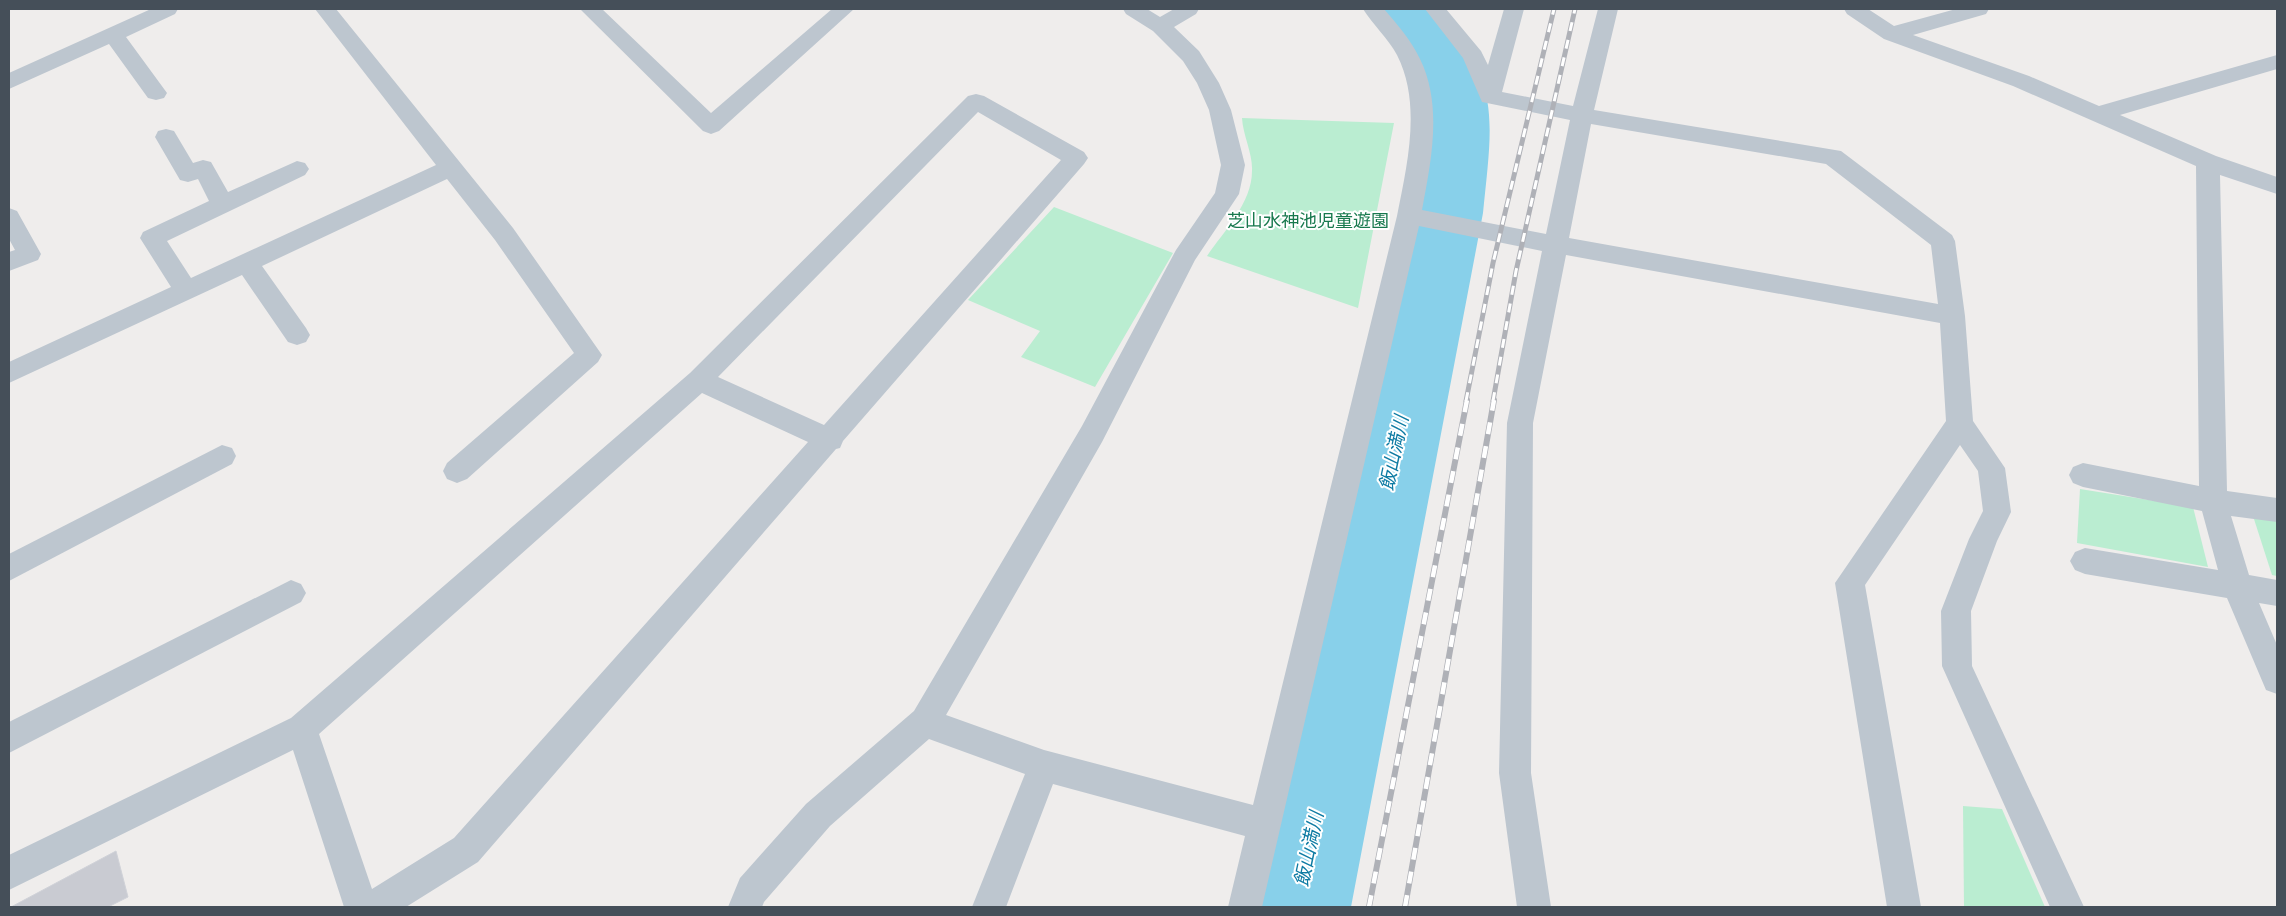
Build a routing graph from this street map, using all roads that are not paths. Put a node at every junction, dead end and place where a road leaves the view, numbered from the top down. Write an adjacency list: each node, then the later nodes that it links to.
1 (168, 9): 14 (street)
2 (324, 9): 24 (street)
3 (590, 9): 4 (street)
4 (844, 9)
5 (1134, 9): 13 (street)
6 (1189, 9): 13 (street)
7 (1373, 9): 29 (street)
8 (1435, 9): 19 (street)
9 (1514, 9): 19 (street)
10 (1608, 9): 21 (street)
11 (1854, 9): 15 (street)
12 (1979, 9): 15 (street)
13 (1160, 26): 51 (street)
14 (113, 34): 17 (street); 18 (street)
15 (1892, 34): 20 (street)
16 (2277, 62): 20 (street)
17 (9, 82)
18 (156, 93)
19 (1490, 97): 21 (street)
20 (2098, 114): 23 (street)
21 (1582, 115): 30 (street); 34 (street)
22 (166, 136): 27 (street)
23 (2208, 162): 26 (street); 43 (street)
24 (452, 167): 32 (street); 41 (street)
25 (297, 169): 27 (street)
26 (2277, 186)
27 (223, 204): 33 (street)
28 (9, 217): 31 (street)
29 (1419, 218): 30 (street); 55 (street)
30 (1558, 245): 34 (street); 62 (street)
31 (9, 262)
32 (247, 263): 33 (street); 35 (street)
33 (186, 290): 36 (street)
34 (1952, 316): 38 (street)
35 (297, 335)
36 (9, 373)
37 (699, 380): 39 (street); 39 (street); 52 (street)
38 (1960, 423): 63 (street); 64 (street)
39 (830, 440): 58 (street)
40 (222, 456): 46 (street)
41 (457, 471)
42 (2083, 474): 43 (street)
43 (2213, 500): 44 (street); 47 (street)
44 (2277, 510)
45 (2085, 561): 47 (street)
46 (9, 568)
47 (2237, 586): 48 (street); 50 (street)
48 (2277, 593)
49 (291, 594): 53 (street)
50 (2277, 680)
51 (925, 722): 54 (street); 59 (street)
52 (302, 729): 56 (street); 57 (street)
53 (9, 738)
54 (1044, 766): 55 (street); 60 (street)
55 (1265, 825): 61 (street)
56 (9, 873)
57 (361, 907)
58 (375, 907)
59 (745, 907)
60 (989, 907)
61 (1245, 907)
62 (1534, 907)
63 (1904, 907)
64 (2067, 907)

